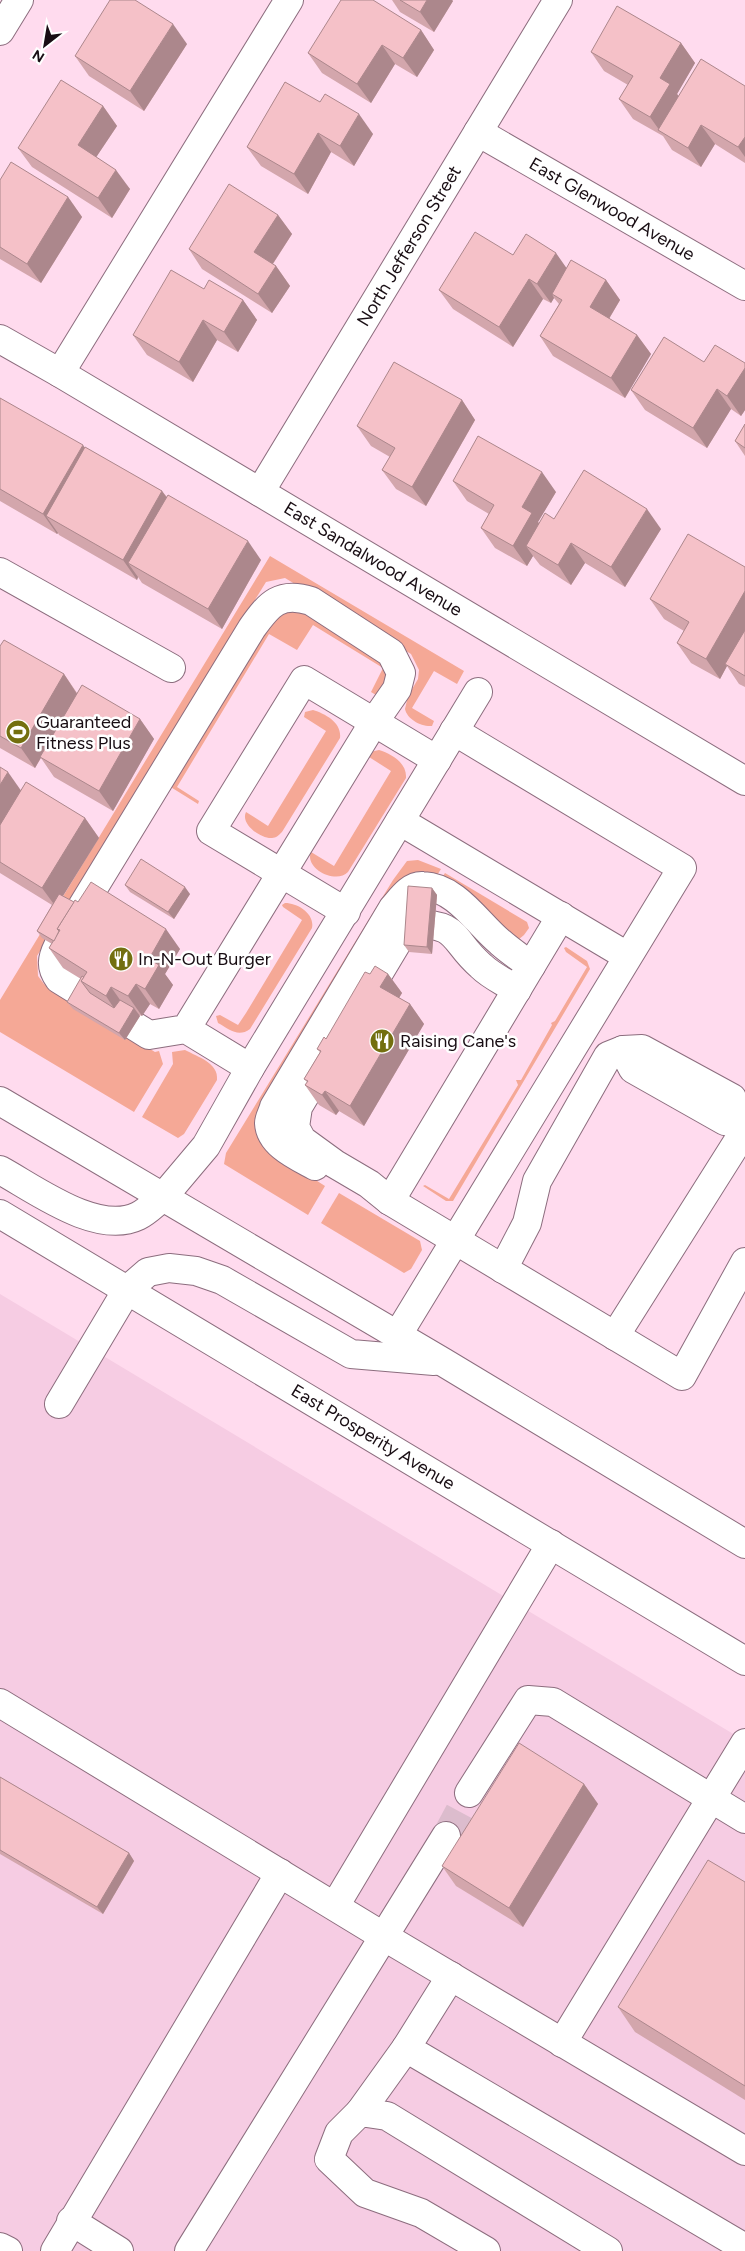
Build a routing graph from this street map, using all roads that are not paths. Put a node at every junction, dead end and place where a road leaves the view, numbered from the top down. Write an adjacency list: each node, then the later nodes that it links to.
1 (19, 0): 4 (main road)
2 (289, 0): 8 (main road)
3 (558, 0): 5 (main road, North Jefferson Street)
4 (0, 31)
5 (478, 132): 6 (main road, East Glenwood Avenue); 9 (main road, North Jefferson Street)
6 (745, 286)
7 (0, 339): 8 (main road, East Sandalwood Avenue)
8 (60, 372): 9 (main road, East Sandalwood Avenue)
9 (260, 492): 16 (main road, East Sandalwood Avenue)
10 (0, 572): 11 (main road)
11 (170, 668)
12 (478, 692): 14 (main road)
13 (374, 722): 15 (main road); 18 (main road); 18 (main road); 24 (main road)
14 (454, 732): 15 (main road); 21 (main road)
15 (437, 760): 17 (main road)
16 (745, 781)
17 (400, 821): 19 (main road); 20 (main road)
18 (282, 873): 19 (main road); 24 (main road)
19 (346, 912): 25 (main road)
20 (561, 916): 21 (main road); 22 (main road)
21 (627, 956): 32 (main road)
22 (531, 966): 23 (main road); 30 (main road)
23 (517, 990): 30 (main road); 30 (main road)
24 (186, 1029): 25 (main road)
25 (250, 1068): 29 (main road)
26 (0, 1101): 29 (main road)
27 (742, 1122): 34 (main road); 38 (main road)
28 (0, 1170): 29 (main road)
29 (163, 1197): 37 (main road)
30 (390, 1201): 32 (main road)
31 (0, 1214): 35 (main road, East Prosperity Avenue)
32 (455, 1240): 34 (main road); 37 (main road)
33 (745, 1262): 36 (main road)
34 (503, 1269): 38 (main road)
35 (127, 1290): 39 (main road); 40 (main road); 41 (main road, East Prosperity Avenue)
36 (736, 1300): 38 (main road)
37 (398, 1336): 39 (main road)
38 (615, 1336)
39 (443, 1362): 42 (main road)
40 (59, 1404)
41 (551, 1544): 43 (main road, East Prosperity Avenue); 51 (main road)
42 (745, 1544)
43 (745, 1661)
44 (0, 1703): 50 (main road)
45 (745, 1743): 47 (main road)
46 (468, 1793): 47 (main road)
47 (711, 1799): 48 (main road); 54 (main road)
48 (745, 1820)
49 (446, 1836): 52 (main road)
50 (280, 1873): 51 (main road); 58 (main road)
51 (334, 1906): 52 (main road)
52 (383, 1936): 53 (main road); 64 (main road)
53 (451, 1976): 54 (main road); 55 (main road)
54 (562, 2043): 57 (main road)
55 (406, 2048): 56 (main road); 60 (main road)
56 (360, 2112): 65 (main road); 66 (main road)
57 (745, 2151)
58 (71, 2221): 62 (main road); 63 (main road)
59 (0, 2247): 61 (main road)
60 (745, 2248)
61 (8, 2251)
62 (55, 2251)
63 (118, 2251)
64 (189, 2251)
65 (486, 2251)
66 (608, 2251)

